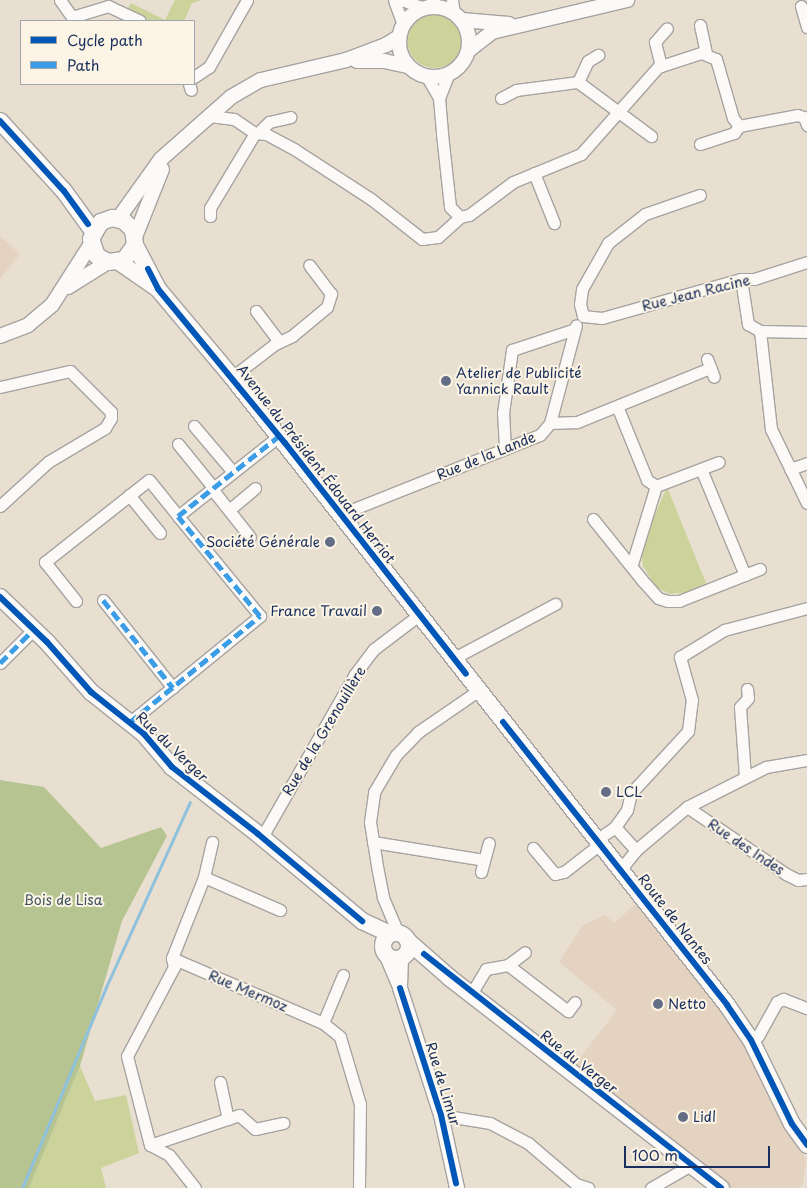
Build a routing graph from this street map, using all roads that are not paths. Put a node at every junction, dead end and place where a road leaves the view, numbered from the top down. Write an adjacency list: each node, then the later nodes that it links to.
1 (60, 0): 9 (street)
2 (247, 0): 22 (street)
3 (394, 0): 14 (street)
4 (402, 0): 6 (street)
5 (627, 0): 10 (street)
6 (428, 5): 8 (street); 14 (street)
7 (801, 6): 12 (street)
8 (456, 11): 10 (street); 15 (street)
9 (138, 20)
10 (520, 24): 15 (street)
11 (700, 25): 16 (street)
12 (807, 27)
13 (667, 28): 20 (street)
14 (401, 31): 18 (street); 19 (street)
15 (469, 50): 21 (street)
16 (706, 53): 20 (street); 34 (street)
17 (598, 55): 24 (street)
18 (346, 60): 19 (street); 25 (street)
19 (408, 66): 23 (street)
20 (661, 66): 28 (street)
21 (448, 75): 23 (street); 26 (street)
22 (195, 76)
23 (427, 77): 26 (street)
24 (578, 82): 27 (street); 28 (street)
25 (231, 97): 29 (street); 31 (street)
26 (439, 98): 43 (street)
27 (501, 98)
28 (618, 112): 36 (street); 39 (street)
29 (209, 116): 31 (street); 38 (street)
30 (290, 117): 35 (street)
31 (234, 119): 35 (street)
32 (0, 121): 40 (main road)
33 (807, 124): 34 (street)
34 (739, 126): 37 (street)
35 (258, 132): 42 (street); 43 (street)
36 (651, 136)
37 (700, 144)
38 (169, 155): 44 (street); 47 (street)
39 (534, 173): 43 (street); 45 (street)
40 (64, 191): 44 (main road); 46 (main road)
41 (700, 196): 55 (street)
42 (210, 216)
43 (460, 217)
44 (113, 219): 46 (main road); 47 (main road)
45 (554, 223)
46 (92, 238): 48 (main road); 52 (street)
47 (135, 241): 48 (main road); 53 (main road, Avenue du Président Édouard Herriot)
48 (114, 262): 52 (street); 53 (main road, Avenue du Président Édouard Herriot)
49 (807, 262): 51 (street, Rue Jean Racine)
50 (309, 265): 60 (street)
51 (741, 280): 55 (street, Rue Jean Racine); 57 (street)
52 (66, 289): 59 (street)
53 (158, 289): 62 (main road, Avenue du Président Édouard Herriot)
54 (256, 311): 60 (street)
55 (583, 316): 56 (street)
56 (572, 330): 65 (street); 69 (street)
57 (760, 331): 58 (street); 73 (street)
58 (807, 332)
59 (0, 336)
60 (279, 342): 62 (street)
61 (710, 368): 64 (street, Rue de la Lande)
62 (232, 377): 67 (main road, Avenue du Président Édouard Herriot)
63 (0, 387): 80 (street)
64 (617, 406): 65 (street, Rue de la Lande); 75 (street)
65 (550, 423): 69 (street, Rue de la Lande)
66 (194, 426): 74 (street)
67 (279, 436): 74 (street); 82 (main road, Avenue du Président Édouard Herriot)
68 (178, 444): 76 (street)
69 (505, 449): 82 (street, Rue de la Lande)
70 (719, 462): 72 (street)
71 (807, 463): 73 (street)
72 (701, 469): 75 (street); 89 (street)
73 (790, 469): 79 (street)
74 (234, 472): 76 (street)
75 (656, 486): 87 (street)
76 (213, 488): 81 (street); 83 (street)
77 (255, 488): 81 (street)
78 (129, 495): 83 (street); 85 (street); 92 (street)
79 (807, 503)
80 (0, 506)
81 (229, 510): 86 (street)
82 (341, 514): 95 (main road, Avenue du Président Édouard Herriot)
83 (178, 516): 99 (street)
84 (593, 519): 87 (street)
85 (160, 533)
86 (250, 537)
87 (632, 564): 89 (street)
88 (760, 570): 89 (street)
89 (745, 575)
90 (0, 597): 96 (main road); 102 (main road, Rue du Verger)
91 (103, 600): 99 (street)
92 (76, 601)
93 (555, 604): 97 (street)
94 (807, 608): 108 (street)
95 (419, 615): 97 (main road, Avenue du Président Édouard Herriot); 109 (street, Rue de la Grenouillère)
96 (29, 634): 98 (street); 104 (main road)
97 (454, 658): 101 (main road, Avenue du Président Édouard Herriot)
98 (0, 663)
99 (174, 688): 102 (street)
100 (747, 689): 106 (street)
101 (479, 690): 103 (main road, Avenue du Président Édouard Herriot); 111 (street)
102 (130, 722): 104 (main road, Rue du Verger)
103 (503, 722): 112 (main road, Route de Nantes)
104 (161, 757): 109 (main road, Rue du Verger)
105 (807, 760): 106 (street)
106 (745, 777): 107 (street)
107 (687, 807): 115 (street); 120 (street, Rue des Indes)
108 (615, 827): 112 (street); 115 (street)
109 (262, 837): 122 (main road, Rue du Verger)
110 (212, 842): 119 (street)
111 (373, 842): 116 (street); 122 (street)
112 (598, 842): 114 (street); 117 (main road, Route de Nantes)
113 (489, 843): 116 (street)
114 (533, 848)
115 (636, 850): 117 (street)
116 (484, 860): 118 (street)
117 (620, 870): 131 (main road, Route de Nantes)
118 (481, 872)
119 (204, 877): 121 (street); 124 (street)
120 (807, 879)
121 (280, 910)
122 (396, 946): 127 (main road, Rue du Verger); 133 (street, Rue de Limur)
123 (526, 952): 125 (street)
124 (172, 958): 130 (street, Rue Mermoz); 137 (street)
125 (508, 965): 127 (street); 128 (street)
126 (342, 976): 130 (street)
127 (471, 994): 138 (main road, Rue du Verger)
128 (575, 1002)
129 (807, 1008): 131 (street)
130 (323, 1023): 140 (street, Rue Mermoz)
131 (751, 1040): 136 (main road, Route de Nantes)
132 (220, 1082): 134 (street)
133 (441, 1115): 141 (street, Rue de Limur); 142 (street)
134 (228, 1119): 135 (street); 137 (street)
135 (283, 1122)
136 (805, 1140)
137 (150, 1145): 139 (street)
138 (691, 1164): 143 (street); 144 (main road, Rue du Verger)
139 (195, 1188)
140 (359, 1188)
141 (457, 1188)
142 (588, 1188)
143 (651, 1188)
144 (721, 1188)

